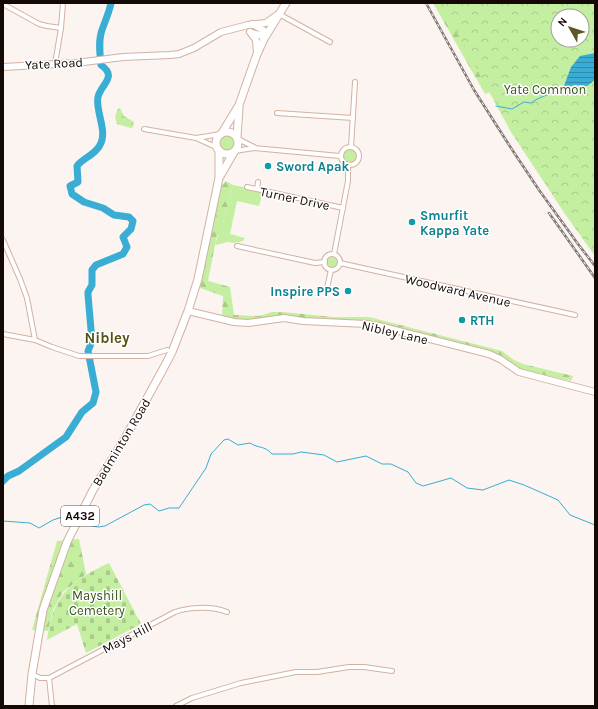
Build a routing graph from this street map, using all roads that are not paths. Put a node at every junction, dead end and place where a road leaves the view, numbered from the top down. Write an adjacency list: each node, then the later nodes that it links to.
1 (63, 3): 7 (street)
2 (286, 3): 4 (main road)
3 (3, 4): 7 (street)
4 (278, 14): 5 (street, Yate Road); 9 (main road); 10 (street)
5 (252, 24): 6 (street, Yate Road); 9 (street)
6 (245, 27): 8 (street); 12 (street, Yate Road)
7 (61, 28): 12 (street)
8 (252, 33): 9 (street); 11 (street)
9 (266, 35): 11 (main road)
10 (330, 42)
11 (257, 54): 15 (main road)
12 (55, 64): 13 (street, Yate Road)
13 (3, 67)
14 (354, 82): 17 (street)
15 (239, 106): 19 (main road); 21 (main road)
16 (277, 113): 17 (street)
17 (353, 118): 22 (street)
18 (144, 129): 20 (street)
19 (222, 133): 20 (street); 21 (main road); 24 (main road)
20 (196, 138): 24 (street)
21 (238, 138): 23 (street); 25 (main road)
22 (351, 147): 26 (street); 27 (street)
23 (254, 148): 25 (street); 26 (street)
24 (218, 149): 25 (main road); 28 (main road, Badminton Road / A432)
25 (234, 152): 28 (main road, Badminton Road / A432)
26 (340, 156): 27 (street)
27 (348, 166): 32 (street)
28 (219, 178): 40 (main road, Badminton Road / A432)
29 (258, 182): 31 (street)
30 (247, 187): 31 (street, Turner Drive)
31 (257, 189): 32 (street, Turner Drive)
32 (343, 208): 35 (street)
33 (3, 240): 43 (street)
34 (237, 246): 36 (street)
35 (334, 254): 36 (street); 37 (street)
36 (324, 262): 38 (street)
37 (340, 263): 38 (street); 41 (street, Woodward Avenue)
38 (331, 270): 39 (street)
39 (327, 288)
40 (188, 311): 44 (main road, Badminton Road / A432); 45 (street, Nibley Lane)
41 (575, 315)
42 (3, 334): 43 (street)
43 (35, 340): 44 (street)
44 (172, 352): 48 (main road, Badminton Road / A432)
45 (595, 392)
46 (227, 612): 49 (street, Mays Hill)
47 (392, 671): 52 (street)
48 (32, 674): 49 (street); 50 (main road, Badminton Road / A432)
49 (49, 678): 51 (street)
50 (29, 706)
51 (52, 706)
52 (176, 706)

